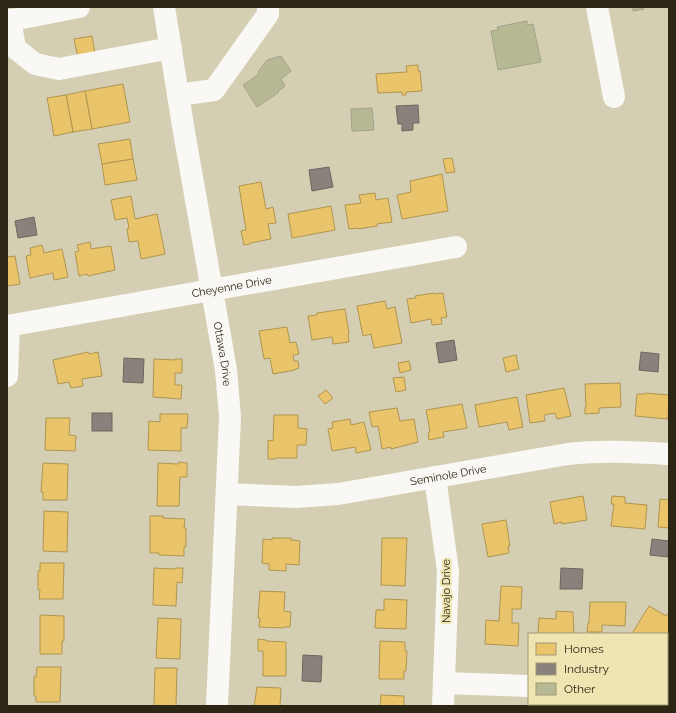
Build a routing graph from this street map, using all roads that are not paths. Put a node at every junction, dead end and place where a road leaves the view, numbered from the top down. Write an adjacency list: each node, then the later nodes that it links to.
1 (79, 7): 5 (street)
2 (164, 7): 6 (street, Ottawa Drive)
3 (268, 7): 7 (street)
4 (597, 7): 8 (street)
5 (8, 20): 6 (street)
6 (171, 48): 7 (street, Ottawa Drive)
7 (178, 95): 10 (street, Ottawa Drive)
8 (614, 97)
9 (456, 247): 10 (street, Cheyenne Drive)
10 (212, 290): 11 (street, Cheyenne Drive); 15 (street, Ottawa Drive)
11 (8, 326): 12 (street)
12 (7, 376)
13 (669, 454): 14 (street, Seminole Drive)
14 (435, 477): 15 (street, Seminole Drive); 16 (street, Navajo Drive)
15 (227, 494): 18 (street, Ottawa Drive)
16 (444, 683): 17 (street); 19 (street, Navajo Drive)
17 (528, 686)
18 (217, 706)
19 (443, 706)

